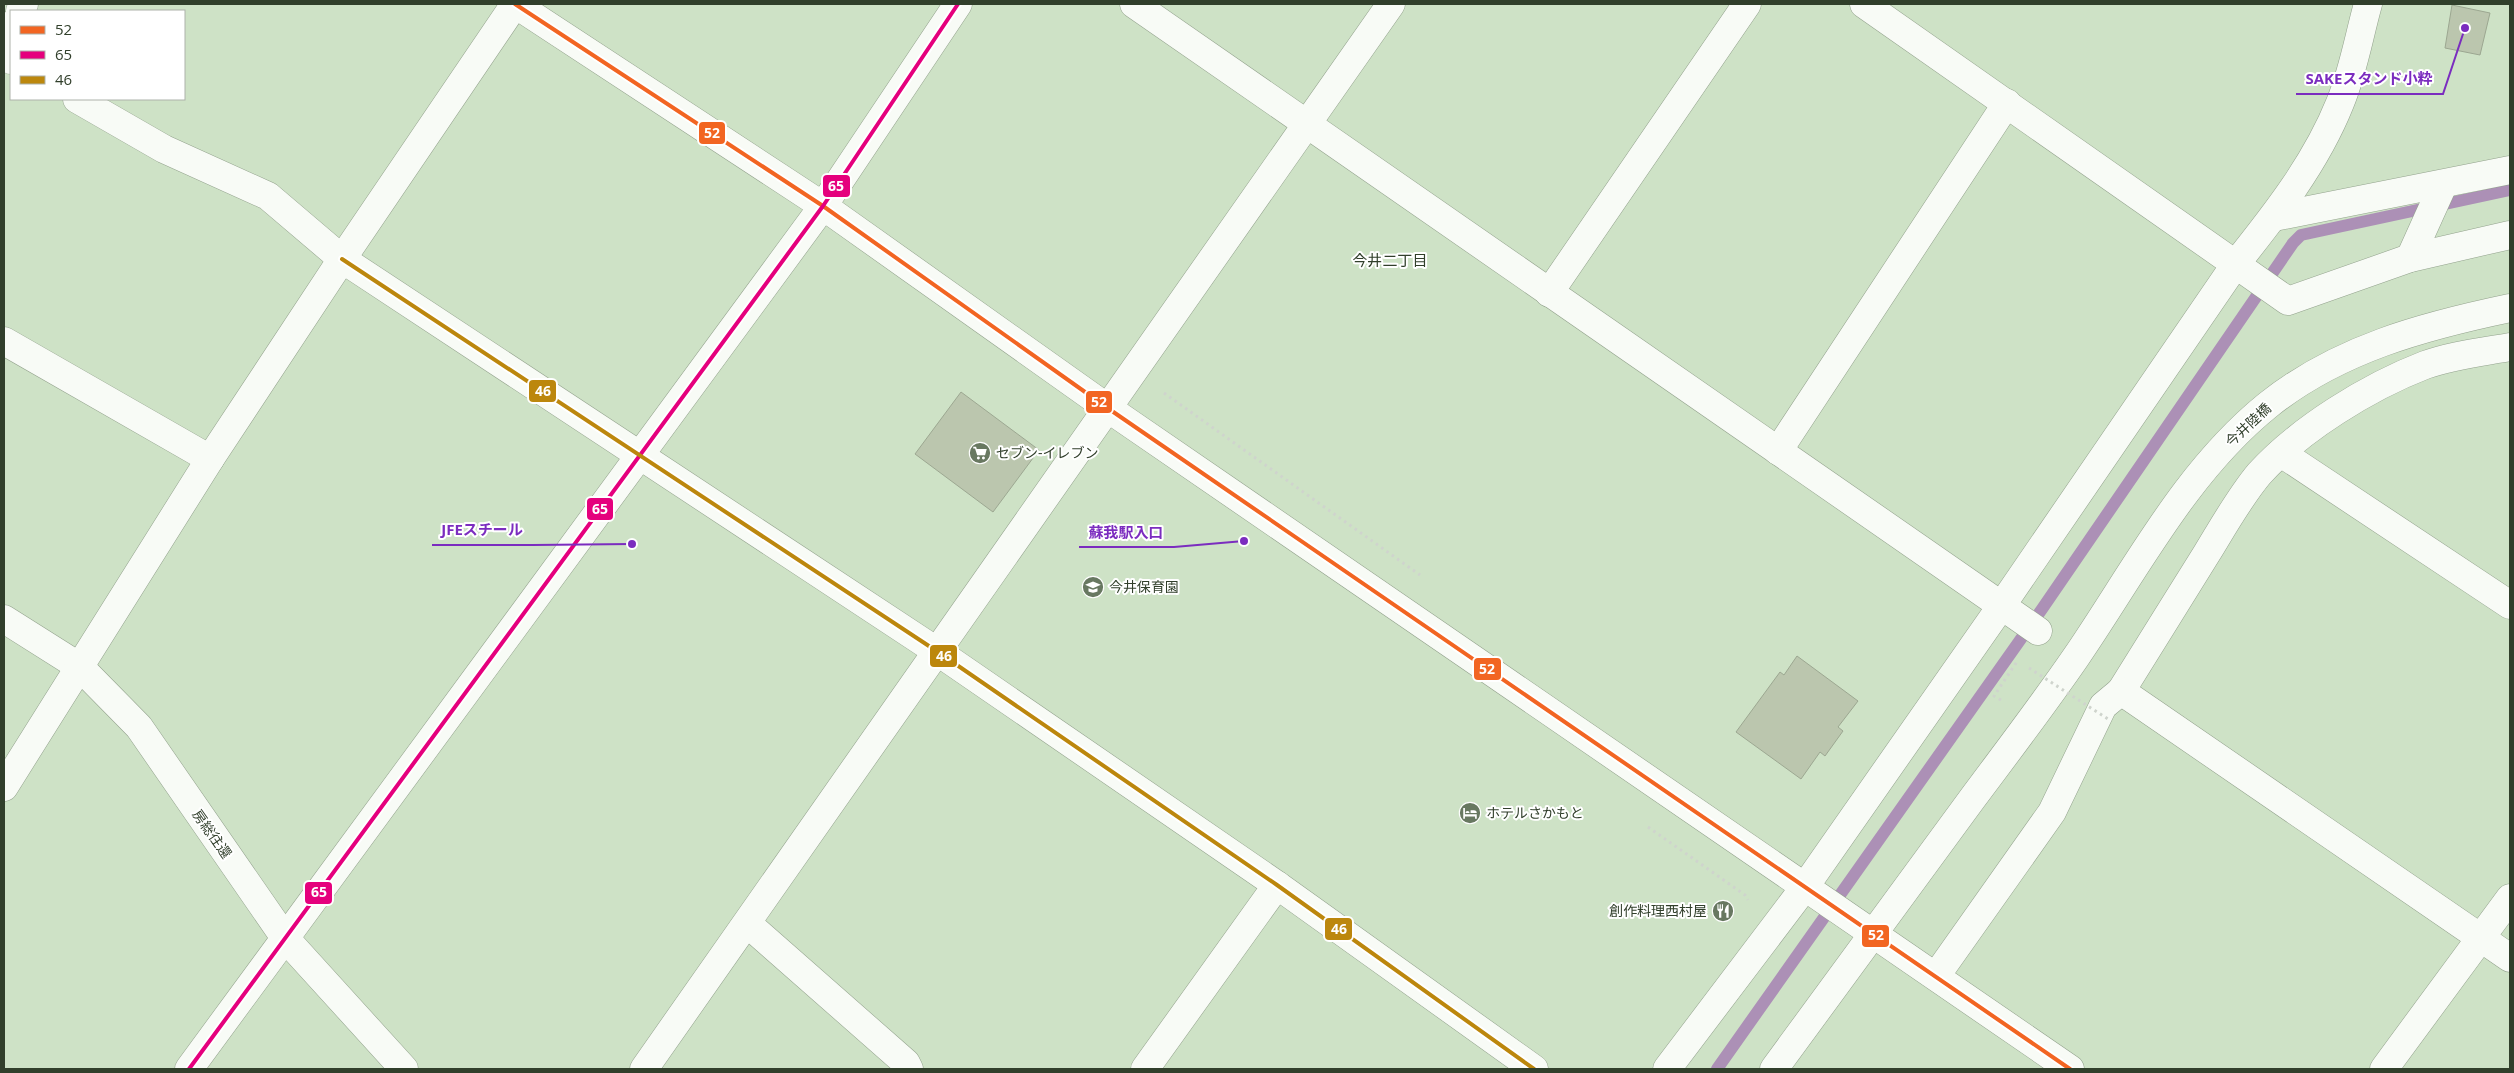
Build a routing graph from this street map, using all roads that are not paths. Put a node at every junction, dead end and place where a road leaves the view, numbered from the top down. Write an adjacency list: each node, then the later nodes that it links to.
1 (515, 4): 15 (street); 19 (street)
2 (958, 4): 15 (street)
3 (1134, 4): 12 (street)
4 (1391, 4): 12 (street)
5 (1747, 4): 21 (street)
6 (1864, 4): 11 (street)
7 (2368, 4): 16 (street)
8 (10, 27): 9 (street)
9 (4, 38)
10 (80, 100): 19 (street)
11 (2007, 104): 20 (street); 26 (street)
12 (1305, 124): 21 (street); 25 (street)
13 (2510, 170): 14 (street)
14 (2442, 185): 16 (street); 18 (street)
15 (823, 206): 25 (street); 28 (street)
16 (2274, 217): 20 (street)
17 (2510, 235): 18 (street)
18 (2410, 258): 20 (street)
19 (342, 259): 28 (street); 29 (street)
20 (2235, 265): 31 (street)
21 (1549, 293): 26 (street)
22 (2510, 308): 42 (street, 今井陸橋)
23 (4, 342): 29 (street)
24 (2510, 347): 27 (street)
25 (1108, 409): 34 (street); 39 (street)
26 (1778, 451): 31 (street)
27 (2281, 453): 30 (street); 36 (street)
28 (640, 456): 34 (street); 43 (street)
29 (210, 459): 35 (street)
30 (2510, 604)
31 (2007, 609): 33 (street); 39 (street)
32 (4, 618): 35 (street, 房総往還)
33 (2038, 631)
34 (938, 652): 38 (street); 41 (street)
35 (80, 667): 37 (street); 43 (street, 房総往還)
36 (2121, 691): 44 (street); 46 (street)
37 (4, 786)
38 (1277, 885): 47 (street); 52 (street)
39 (1804, 888): 42 (street); 53 (street)
40 (2510, 898): 44 (street)
41 (748, 924): 50 (street); 51 (street)
42 (1873, 934): 46 (street); 54 (street, 今井陸橋)
43 (285, 938): 48 (street); 49 (street, 房総往還)
44 (2483, 938): 45 (street); 56 (street)
45 (2510, 958)
46 (1936, 976): 55 (street)
47 (1154, 1066)
48 (189, 1069)
49 (404, 1069)
50 (644, 1069)
51 (909, 1069)
52 (1534, 1069)
53 (1667, 1069)
54 (1774, 1069)
55 (2070, 1069)
56 (2384, 1069)

